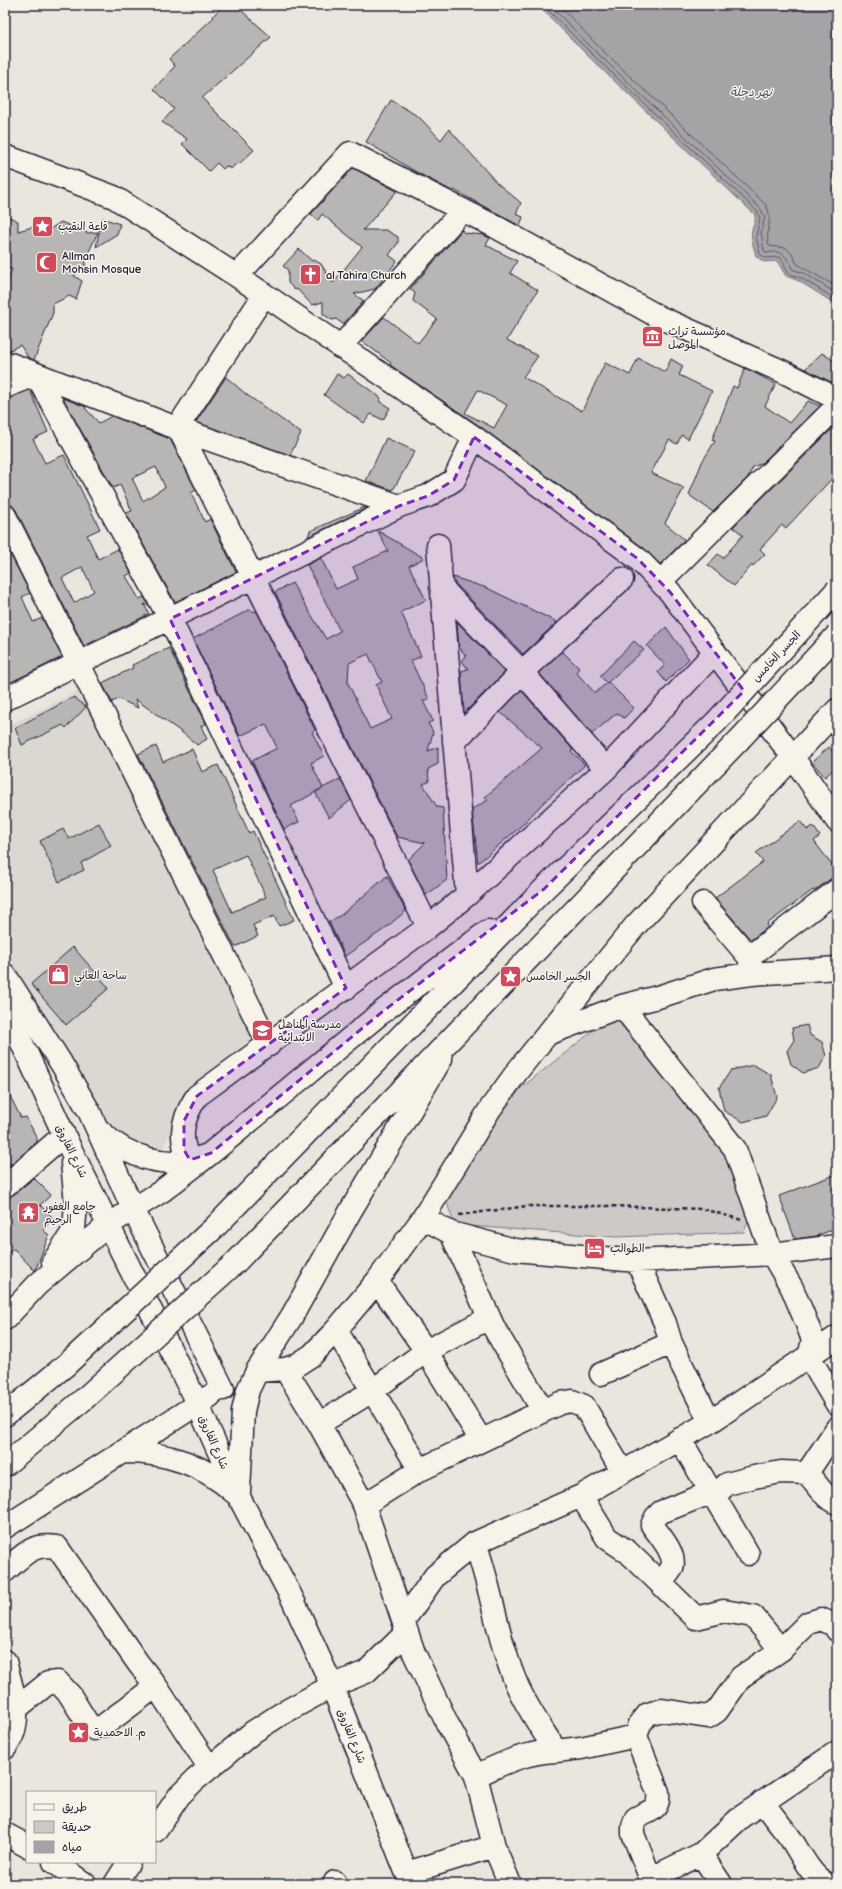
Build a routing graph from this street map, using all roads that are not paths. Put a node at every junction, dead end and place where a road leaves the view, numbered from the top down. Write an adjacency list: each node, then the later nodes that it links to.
1 (5, 156): 3 (street)
2 (463, 210): 3 (street); 5 (street); 9 (street)
3 (237, 276): 4 (street)
4 (264, 295): 5 (street); 11 (street)
5 (340, 347): 12 (street)
6 (5, 362): 7 (street)
7 (36, 374): 8 (street); 11 (street); 21 (street)
8 (5, 387)
9 (837, 399)
10 (837, 406): 18 (street)
11 (179, 429): 13 (street); 16 (street)
12 (474, 437): 13 (street); 18 (street)
13 (399, 506): 16 (street)
14 (5, 516): 24 (street)
15 (438, 545): 19 (street)
16 (253, 578): 21 (street); 36 (street)
17 (622, 579): 25 (street)
18 (661, 581): 23 (street)
19 (441, 587): 25 (street); 28 (street)
20 (837, 590): 32 (street, الجسر الخامس, bridge)
21 (170, 619): 24 (street); 40 (street)
22 (837, 635): 43 (street, bridge)
23 (715, 652): 29 (street); 30 (street)
24 (79, 664): 26 (street); 45 (street)
25 (522, 672): 28 (street); 30 (street)
26 (5, 699)
27 (837, 710): 29 (street)
28 (454, 742): 34 (street)
29 (792, 756): 31 (street); 44 (street)
30 (606, 769): 34 (street)
31 (837, 821)
32 (544, 889): 48 (street); 75 (street, bridge)
33 (837, 890): 37 (street)
34 (468, 895): 36 (street)
35 (702, 903): 37 (street)
36 (428, 927): 40 (street)
37 (751, 966): 38 (street); 41 (street)
38 (837, 968)
39 (5, 975): 46 (street)
40 (346, 988): 45 (street)
41 (622, 1006): 44 (street); 56 (street)
42 (6, 1010): 47 (street, شارع الفاروق)
43 (456, 1033): 68 (street); 82 (street, bridge)
44 (550, 1033): 52 (street)
45 (268, 1044): 49 (street)
46 (96, 1127): 49 (street); 51 (street)
47 (67, 1141): 50 (street); 53 (street, شارع الفاروق); 59 (street)
48 (211, 1153): 49 (street); 51 (street)
49 (190, 1160)
50 (5, 1186)
51 (133, 1209): 53 (street); 70 (street)
52 (423, 1218): 54 (street); 58 (street)
53 (108, 1225): 59 (street); 72 (street, شارع الفاروق)
54 (452, 1225): 57 (street); 60 (street)
55 (837, 1246): 56 (street)
56 (772, 1254): 57 (street); 66 (street)
57 (637, 1261): 64 (street)
58 (377, 1281): 62 (street); 65 (street)
59 (38, 1284): 61 (street)
60 (489, 1318): 65 (street); 74 (street)
61 (5, 1319)
62 (336, 1330): 67 (street); 71 (street)
63 (837, 1337): 66 (street)
64 (671, 1343): 69 (street); 76 (street)
65 (426, 1351): 71 (street); 80 (street)
66 (809, 1356): 73 (street); 76 (street)
67 (285, 1369): 68 (street); 77 (street)
68 (257, 1371): 70 (street); 88 (street)
69 (601, 1374)
70 (223, 1389): 72 (street)
71 (372, 1391): 77 (street); 83 (street)
72 (197, 1403): 81 (street); 88 (street, شارع الفاروق)
73 (837, 1404)
74 (543, 1411): 80 (street); 84 (street)
75 (5, 1415)
76 (710, 1422): 79 (street)
77 (318, 1424): 90 (street)
78 (837, 1428): 85 (street)
79 (680, 1439): 84 (street); 86 (street)
80 (481, 1440): 83 (street)
81 (124, 1452): 88 (street); 91 (street)
82 (5, 1465)
83 (420, 1470): 90 (street)
84 (622, 1471): 87 (street)
85 (807, 1473): 86 (street); 89 (street)
86 (712, 1495): 93 (street); 95 (street)
87 (580, 1496): 92 (street); 95 (street)
88 (239, 1497): 101 (street, شارع الفاروق)
89 (837, 1503)
90 (364, 1505): 96 (street)
91 (5, 1527)
92 (475, 1543): 96 (street); 105 (street)
93 (748, 1554)
94 (5, 1571): 100 (street)
95 (660, 1583): 98 (street)
96 (405, 1626): 101 (street); 108 (street)
97 (837, 1630): 98 (street)
98 (781, 1650): 103 (street)
99 (5, 1661): 102 (street)
100 (156, 1686): 102 (street); 107 (street)
101 (332, 1686): 107 (street); 117 (street, شارع الفاروق)
102 (17, 1708): 104 (street)
103 (636, 1736): 105 (street); 118 (street)
104 (5, 1748)
105 (556, 1751): 108 (street)
106 (837, 1752): 109 (street)
107 (209, 1767): 110 (street)
108 (476, 1776): 113 (street)
109 (762, 1802): 114 (street); 123 (street)
110 (156, 1830)
111 (5, 1834): 112 (street)
112 (26, 1845)
113 (494, 1846): 117 (street); 121 (street)
114 (701, 1854): 118 (street); 122 (street)
115 (55, 1863): 119 (street)
116 (128, 1863): 120 (street)
117 (409, 1878)
118 (650, 1883)
119 (85, 1884)
120 (115, 1884)
121 (510, 1884)
122 (721, 1884)
123 (826, 1884)

